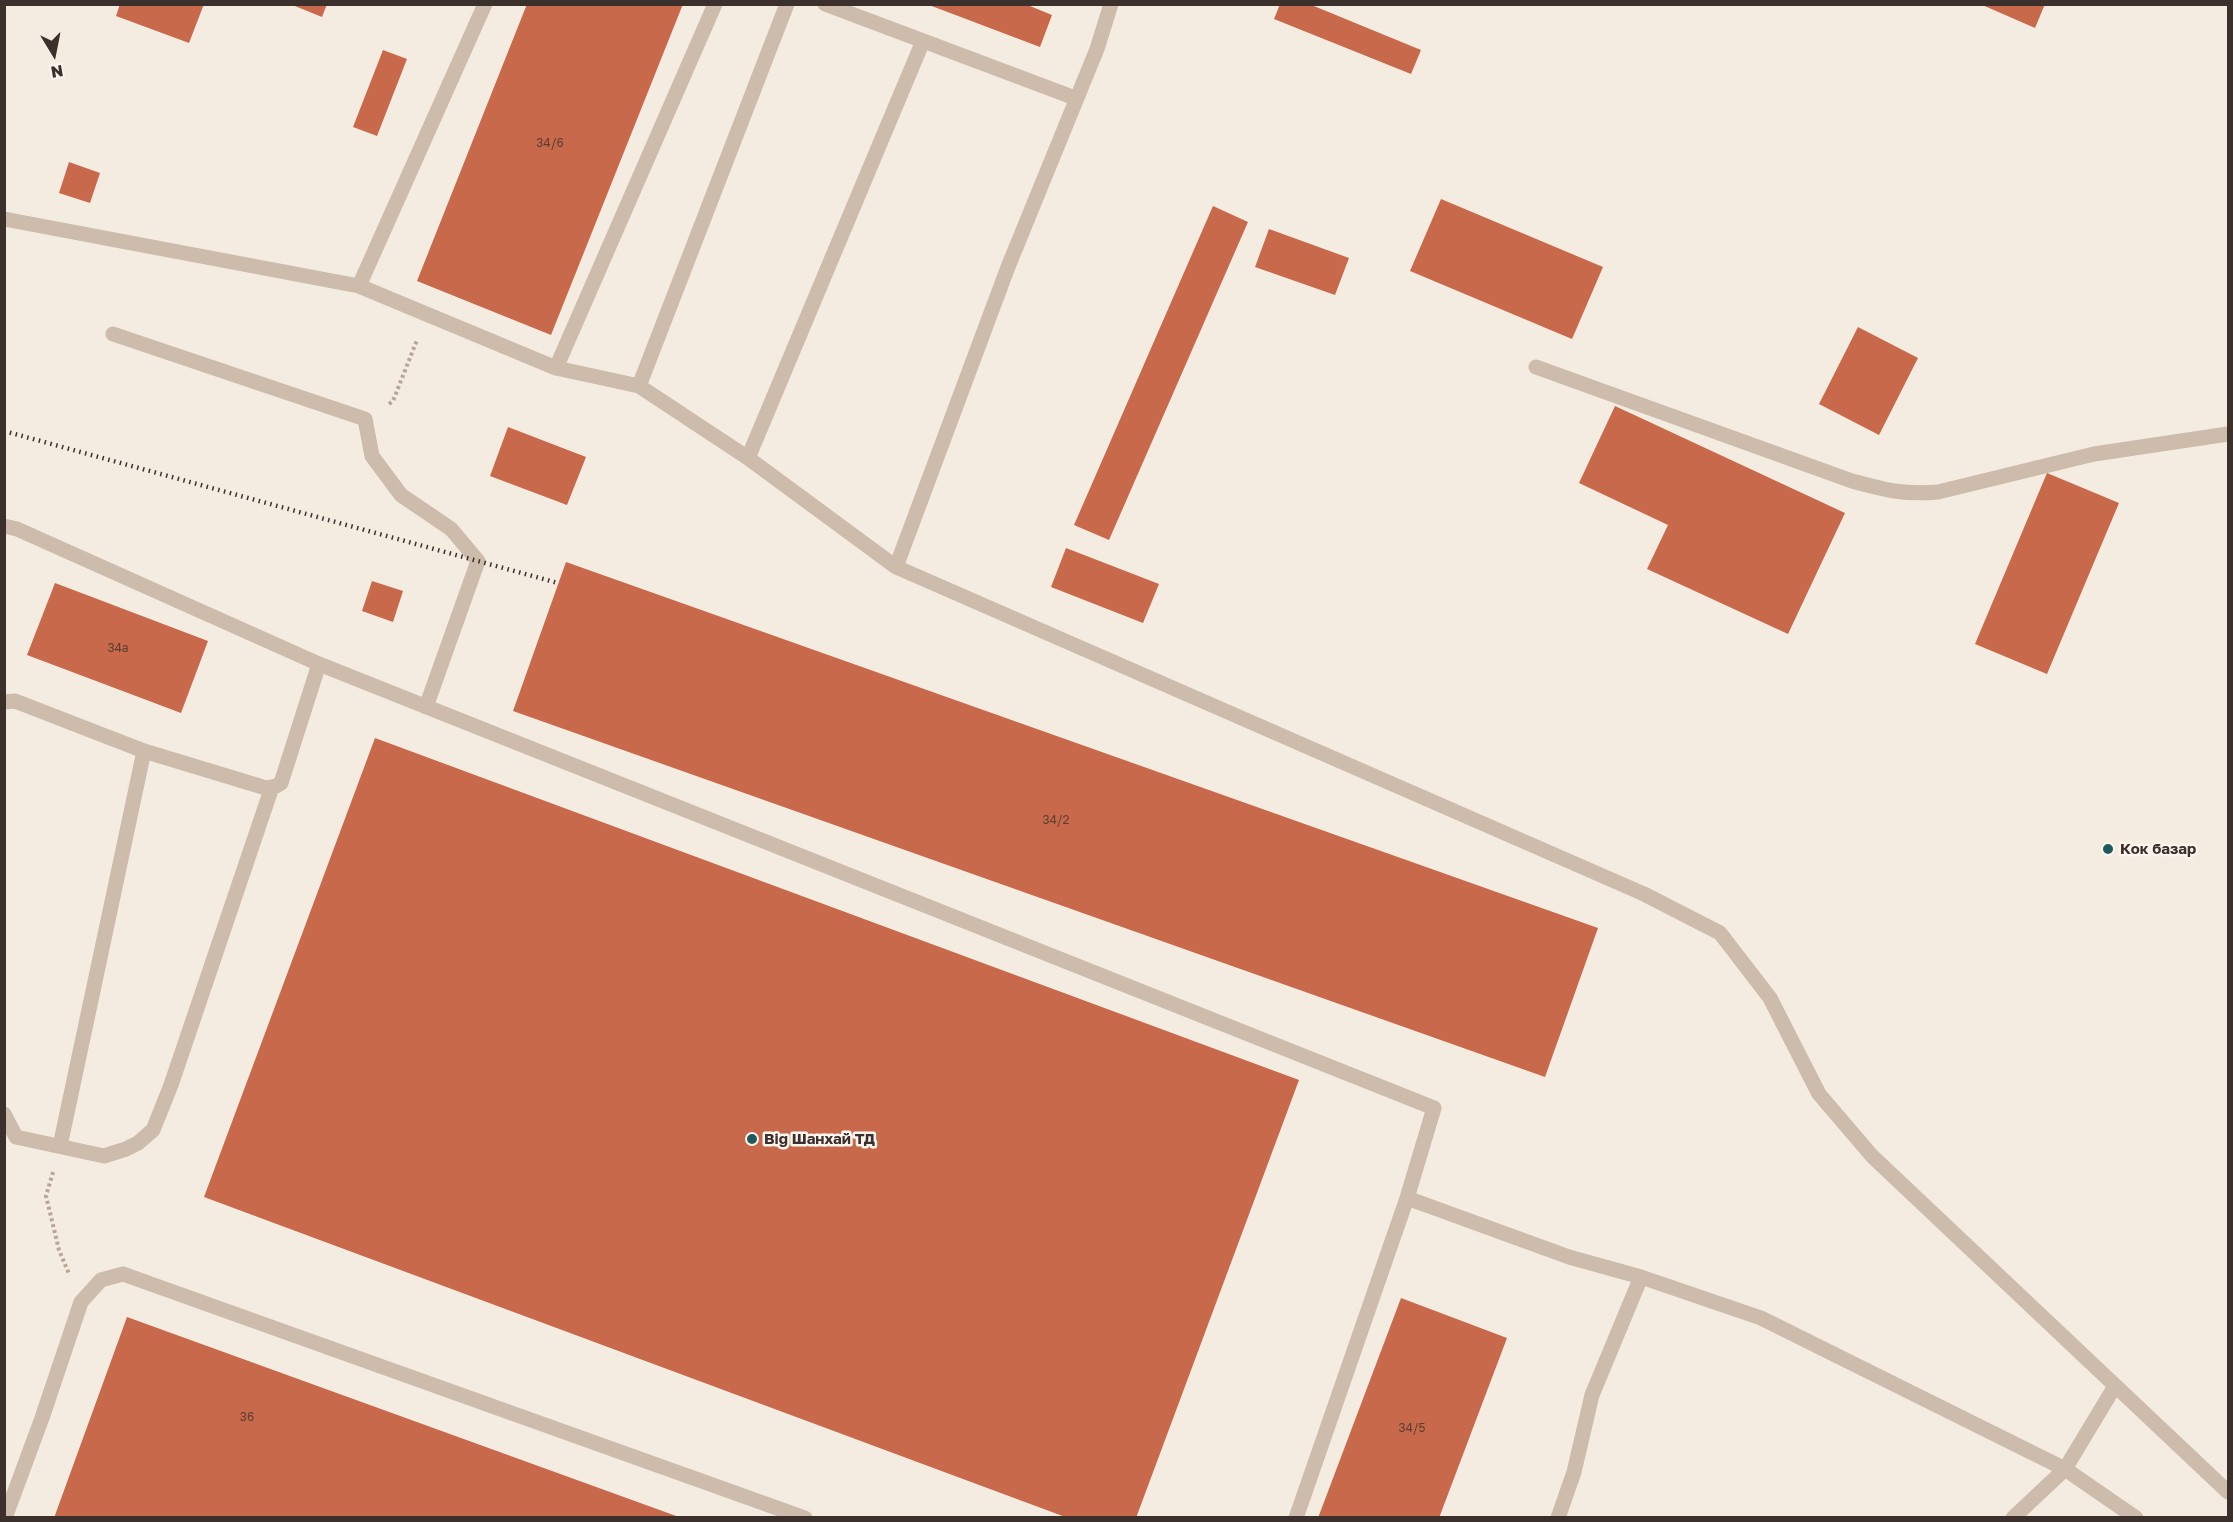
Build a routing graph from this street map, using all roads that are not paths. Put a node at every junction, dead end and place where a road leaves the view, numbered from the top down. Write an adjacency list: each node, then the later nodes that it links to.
1 (484, 4): 9 (lane)
2 (715, 4): 12 (lane)
3 (787, 4): 13 (lane)
4 (825, 4): 6 (lane)
5 (1111, 4): 7 (lane)
6 (923, 41): 7 (lane); 15 (lane)
7 (1075, 98): 17 (lane)
8 (4, 219): 9 (lane)
9 (359, 286): 12 (lane)
10 (113, 334): 20 (lane)
11 (1536, 367): 14 (lane)
12 (556, 368): 13 (lane)
13 (639, 386): 15 (lane)
14 (2229, 434)
15 (748, 458): 17 (lane)
16 (4, 526): 18 (lane)
17 (896, 567): 27 (lane)
18 (319, 664): 20 (lane); 22 (lane)
19 (4, 702): 21 (lane)
20 (426, 707): 25 (lane)
21 (144, 751): 22 (lane); 24 (lane)
22 (272, 787): 24 (lane)
23 (4, 1114): 24 (lane)
24 (60, 1146)
25 (1407, 1198): 26 (lane); 32 (lane)
26 (1641, 1277): 28 (lane); 33 (lane)
27 (2115, 1386): 28 (lane); 29 (lane)
28 (2065, 1469): 34 (lane); 35 (lane)
29 (2229, 1492)
30 (5, 1518): 31 (lane)
31 (805, 1518)
32 (1296, 1518)
33 (1558, 1518)
34 (2013, 1518)
35 (2136, 1518)

